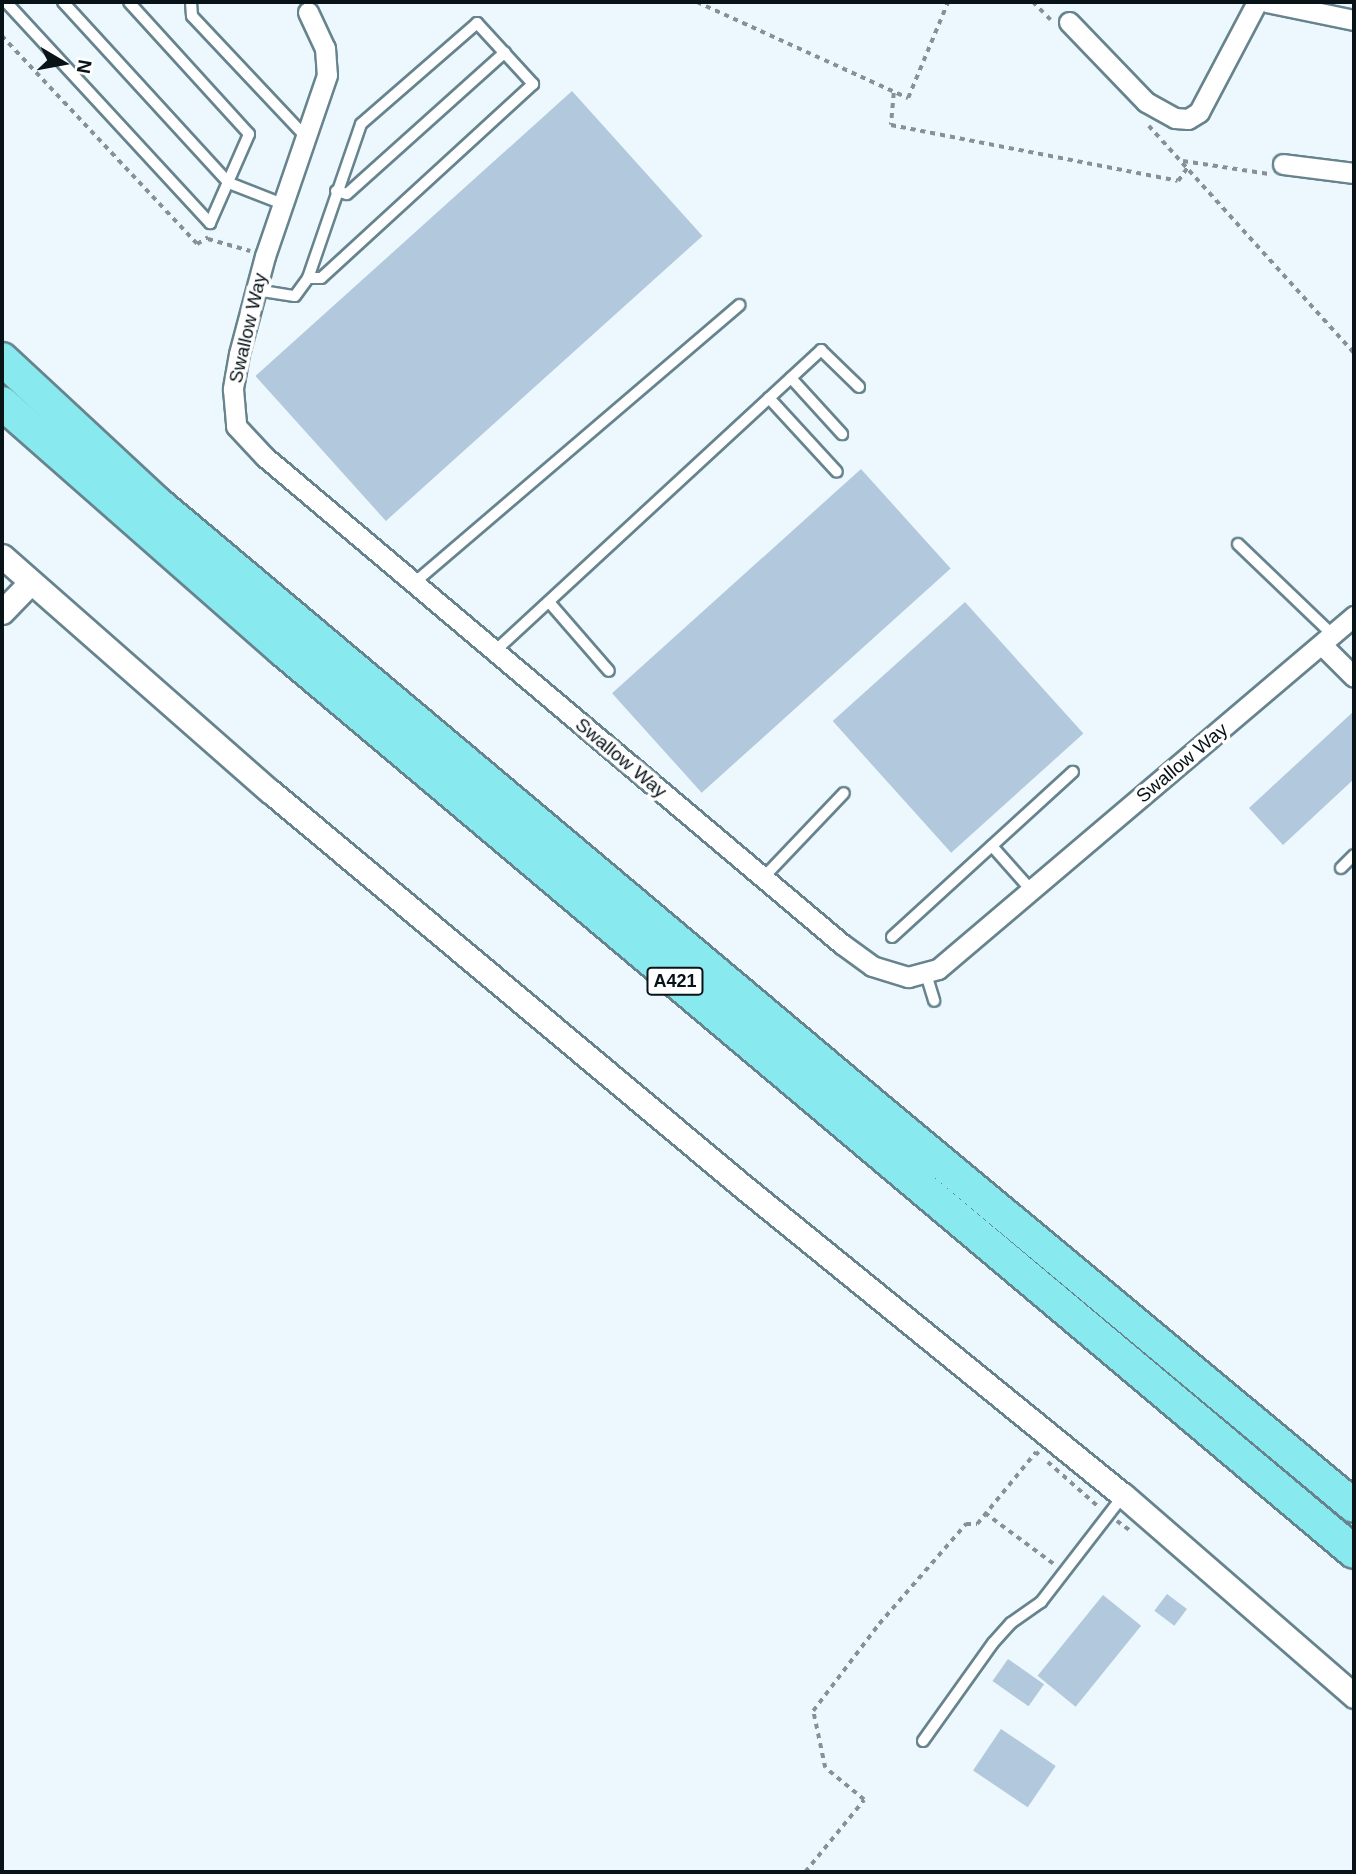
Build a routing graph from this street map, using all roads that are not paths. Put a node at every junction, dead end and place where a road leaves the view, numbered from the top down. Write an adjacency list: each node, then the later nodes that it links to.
1 (6, 2): 14 (lane)
2 (63, 2): 14 (lane)
3 (129, 2): 14 (lane)
4 (191, 2): 11 (lane)
5 (1257, 2): 9 (street)
6 (1267, 2): 8 (street)
7 (305, 7): 11 (street, Swallow Way)
8 (1354, 20)
9 (1062, 23)
10 (505, 52): 15 (lane); 15 (lane); 17 (lane)
11 (306, 137): 16 (street, Swallow Way)
12 (1283, 164): 13 (street)
13 (1354, 173)
14 (229, 183): 16 (lane)
15 (336, 191): 17 (lane)
16 (283, 204): 18 (street, Swallow Way)
17 (308, 278): 18 (lane)
18 (256, 289): 30 (street, Swallow Way)
19 (739, 305): 30 (lane)
20 (2, 359): 49 (highway, A421)
21 (791, 377): 22 (lane); 23 (lane); 25 (lane)
22 (859, 387)
23 (769, 398): 26 (lane); 31 (lane)
24 (2, 403): 50 (highway, A421)
25 (842, 434)
26 (837, 472)
27 (1238, 544): 34 (lane)
28 (2, 556): 29 (street)
29 (30, 583): 32 (street); 48 (street)
30 (414, 583): 35 (street, Swallow Way)
31 (549, 602): 35 (lane); 36 (lane)
32 (2, 612)
33 (1354, 616): 34 (street, Swallow Way)
34 (1328, 640): 37 (street); 44 (street, Swallow Way)
35 (495, 652): 43 (street, Swallow Way)
36 (609, 671)
37 (1354, 677)
38 (1073, 772): 40 (lane)
39 (844, 793): 43 (lane)
40 (992, 846): 44 (lane); 45 (lane)
41 (1354, 855): 42 (lane)
42 (1341, 868)
43 (763, 878): 46 (street, Swallow Way)
44 (1031, 890): 46 (street, Swallow Way)
45 (892, 937)
46 (926, 974): 47 (lane)
47 (934, 1001)
48 (1123, 1495): 51 (street); 52 (lane)
49 (1354, 1506)
50 (1354, 1552)
51 (1354, 1696)
52 (923, 1741)

